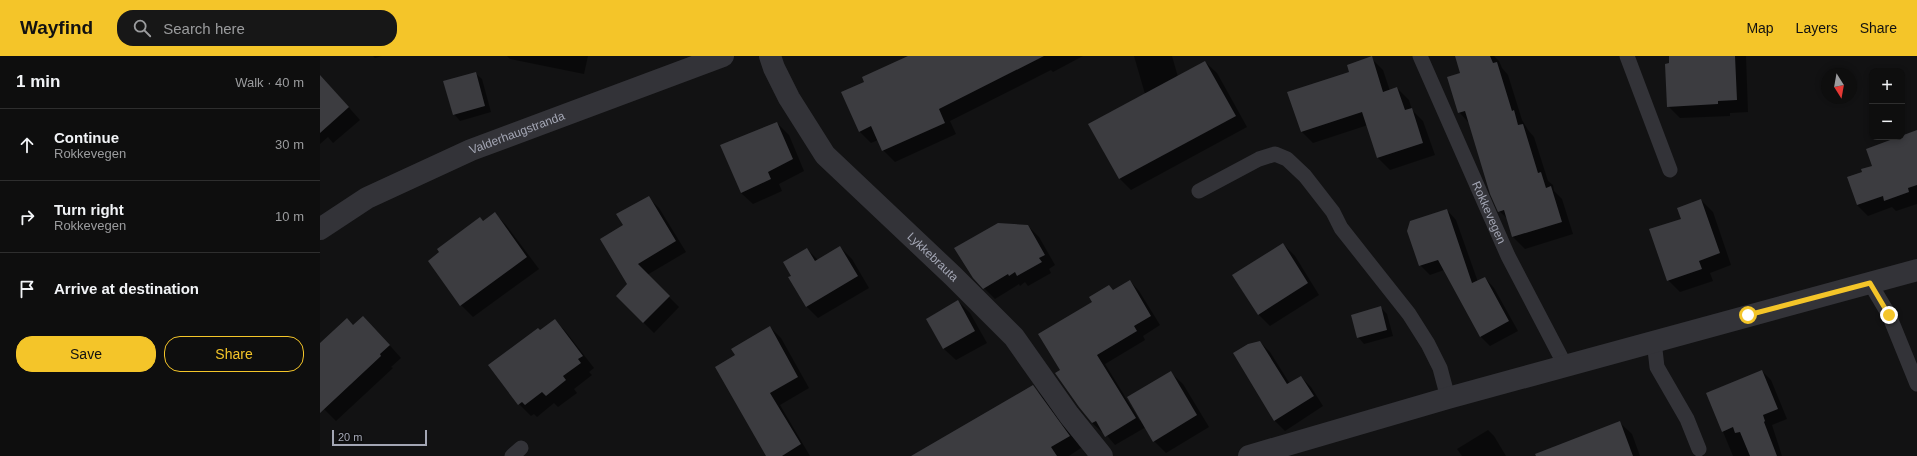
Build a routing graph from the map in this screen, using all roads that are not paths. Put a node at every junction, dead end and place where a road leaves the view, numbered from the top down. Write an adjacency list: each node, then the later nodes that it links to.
1 (723, 56): 7 (street, Valderhaugstranda)
2 (770, 56): 15 (street, Lykkebrauta)
3 (1420, 56): 11 (lane, Rokkevegen)
4 (1627, 56): 5 (lane)
5 (1670, 170)
6 (1199, 191): 13 (lane)
7 (320, 229)
8 (1917, 270): 9 (street)
9 (1870, 283): 10 (street); 12 (lane)
10 (1654, 341): 11 (street); 14 (lane)
11 (1565, 365): 13 (street)
12 (1917, 384)
13 (1448, 398): 16 (street)
14 (1699, 449)
15 (1102, 456)
16 (1249, 456)

